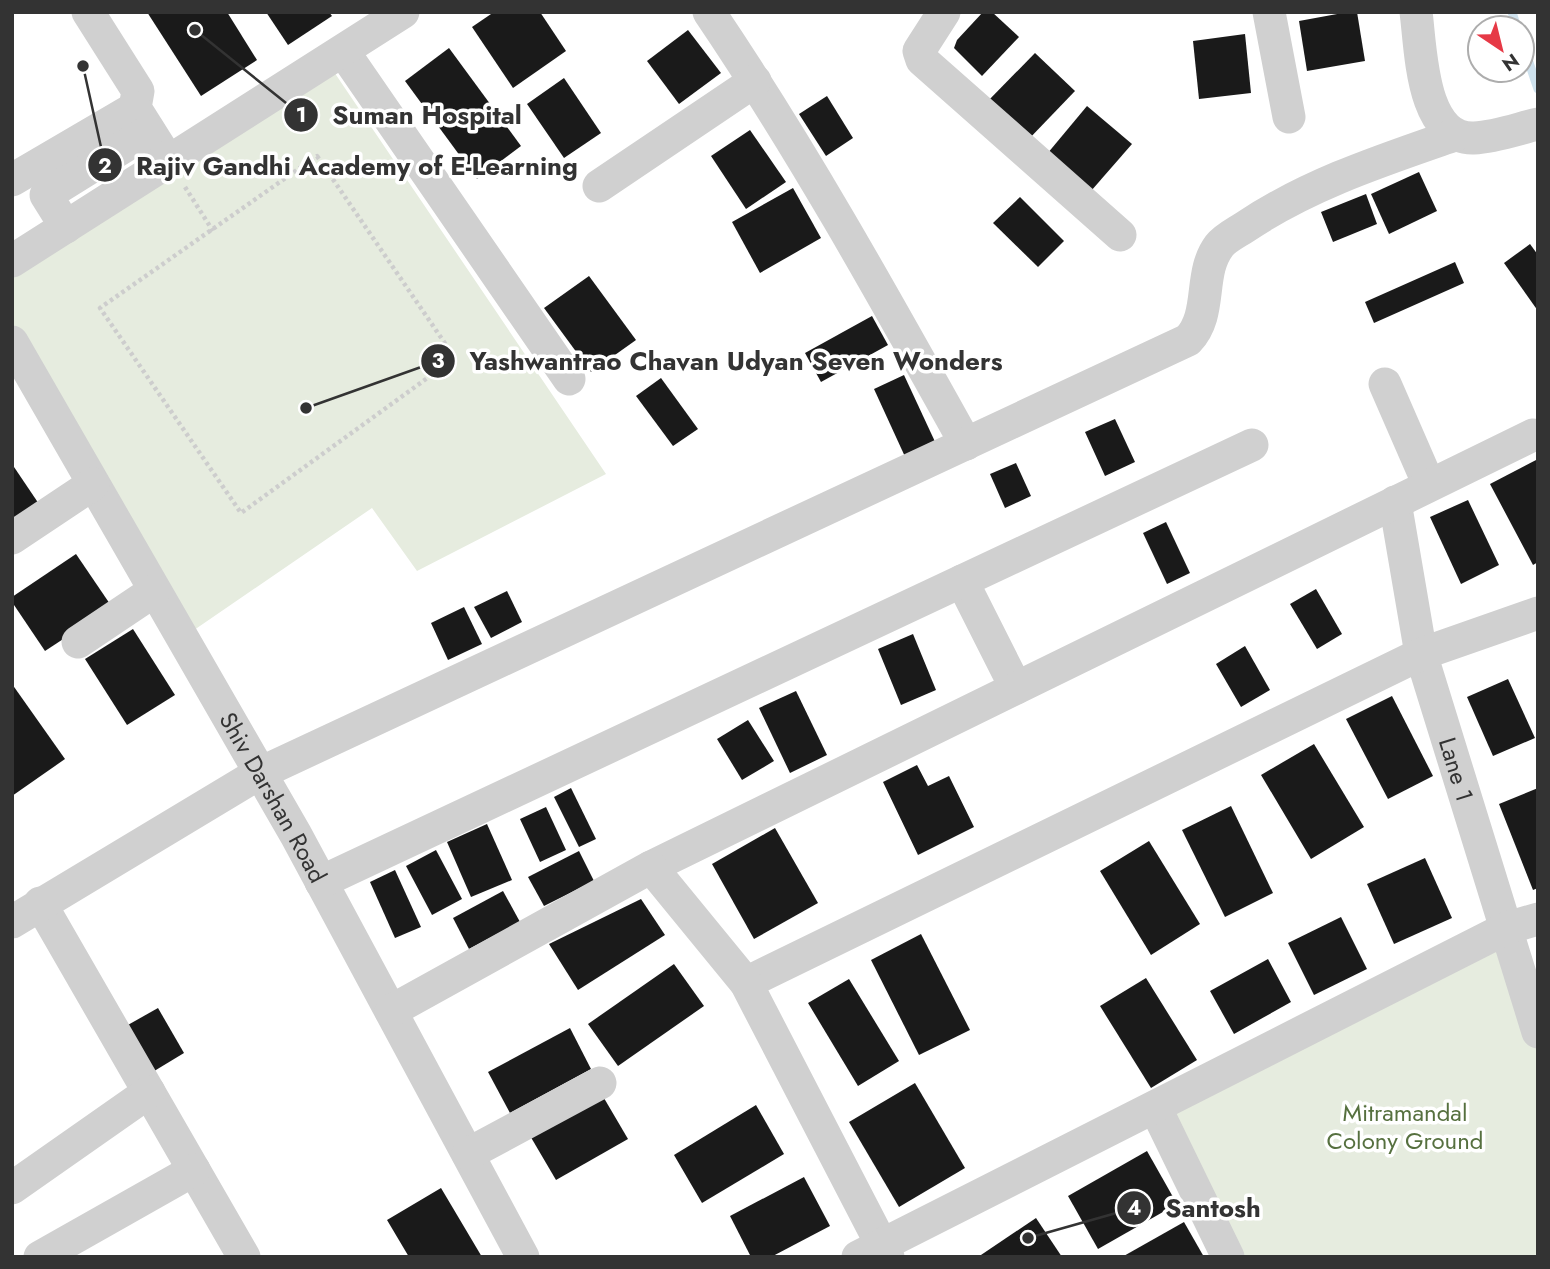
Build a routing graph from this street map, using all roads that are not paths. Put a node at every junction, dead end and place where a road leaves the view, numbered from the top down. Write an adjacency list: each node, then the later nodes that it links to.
1 (88, 12): 10 (street)
2 (709, 12): 8 (street)
3 (944, 12): 17 (street)
4 (1269, 12): 9 (street)
5 (1416, 12): 12 (street)
6 (384, 17): 7 (street)
7 (343, 51): 13 (street); 20 (street)
8 (755, 81): 15 (street); 23 (street)
9 (1289, 117)
10 (142, 119): 13 (street); 14 (street)
11 (1538, 124): 12 (street)
12 (1455, 135): 23 (street)
13 (169, 162): 16 (street)
14 (30, 181): 16 (street)
15 (599, 186)
16 (66, 227): 18 (street)
17 (1120, 235)
18 (12, 261)
19 (12, 342): 25 (street, Shiv Darshan Road)
20 (569, 379)
21 (1385, 384): 26 (street)
22 (1533, 435): 26 (street)
23 (966, 444): 35 (street)
24 (1252, 445): 29 (street)
25 (93, 484): 28 (street); 30 (street, Shiv Darshan Road)
26 (1429, 485): 27 (street)
27 (1395, 502): 33 (street, Lane 1); 34 (street)
28 (12, 538)
29 (962, 581): 34 (street); 37 (street)
30 (154, 591): 32 (street); 35 (street, Shiv Darshan Road)
31 (1538, 613): 33 (street)
32 (78, 642)
33 (1421, 654): 41 (street, Lane 1); 42 (street)
34 (1016, 688): 36 (street)
35 (258, 774): 37 (street, Shiv Darshan Road); 38 (street)
36 (651, 867): 42 (street); 43 (street)
37 (321, 882): 43 (street, Shiv Darshan Road)
38 (40, 903): 40 (street); 46 (street)
39 (1538, 919): 41 (street)
40 (12, 922)
41 (1507, 928): 44 (street, Lane 1); 47 (street)
42 (746, 983): 51 (street)
43 (391, 1011): 48 (street, Shiv Darshan Road)
44 (1538, 1032)
45 (600, 1083): 48 (street)
46 (149, 1092): 49 (street); 50 (street)
47 (1155, 1107): 51 (street); 55 (street)
48 (468, 1154): 54 (street, Shiv Darshan Road)
49 (194, 1170): 52 (street); 53 (street)
50 (12, 1188)
51 (876, 1253)
52 (40, 1257)
53 (244, 1257)
54 (523, 1257)
55 (1228, 1257)

